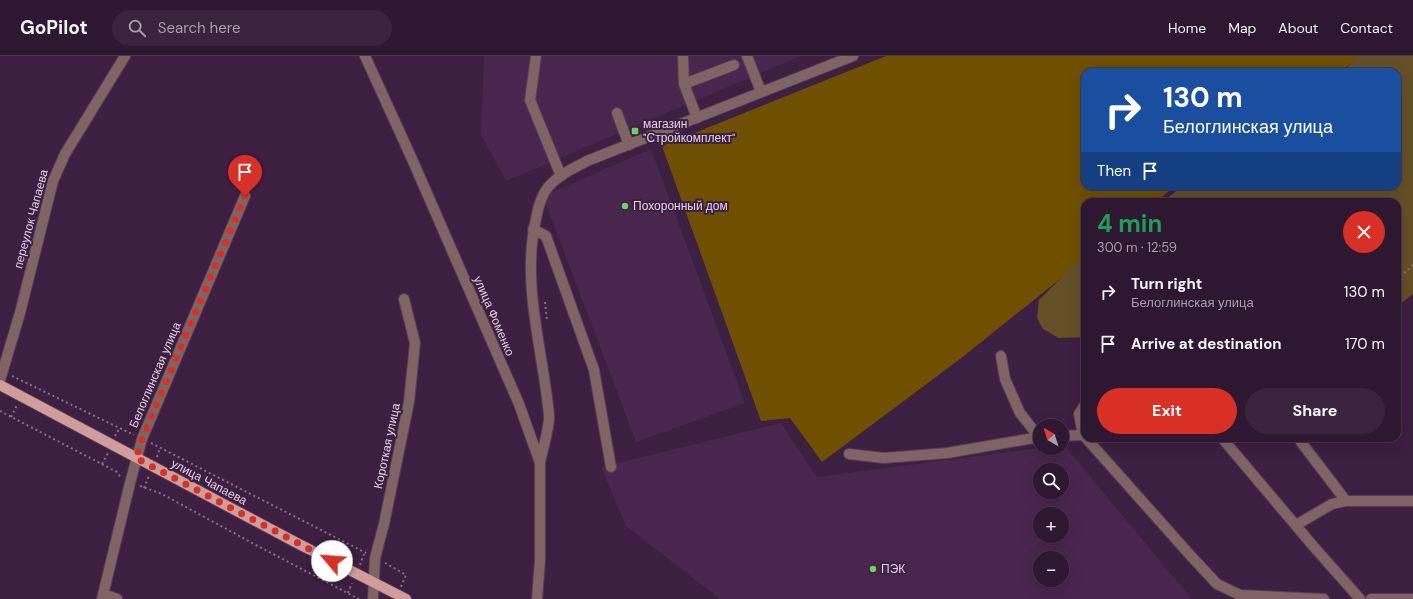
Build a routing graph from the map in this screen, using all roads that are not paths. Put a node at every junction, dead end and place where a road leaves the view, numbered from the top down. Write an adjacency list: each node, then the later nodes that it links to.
1 (125, 56): 18 (street, переулок Чапаева)
2 (365, 56): 31 (street, улица Фоменко)
3 (536, 56): 13 (street)
4 (683, 56): 8 (street)
5 (747, 56): 9 (street)
6 (853, 56): 9 (street)
7 (734, 65): 8 (street)
8 (684, 84): 11 (street)
9 (761, 92): 11 (street)
10 (617, 113): 12 (street)
11 (697, 118): 12 (street)
12 (629, 145): 13 (street)
13 (561, 176): 15 (street)
14 (245, 196): 30 (street, Белоглинская улица)
15 (533, 228): 31 (street); 32 (street)
16 (404, 299): 36 (street, Короткая улица)
17 (1001, 356): 22 (street)
18 (1, 376)
19 (0, 385): 30 (main road, улица Чапаева)
20 (1081, 411): 21 (street)
21 (1081, 421)
22 (1033, 429)
23 (1069, 436): 24 (street)
24 (1081, 436)
25 (1033, 438): 29 (street)
26 (1090, 442): 42 (street)
27 (1225, 442): 35 (street)
28 (1301, 442): 33 (street)
29 (849, 454)
30 (136, 458): 36 (main road, улица Чапаева); 37 (street, Белоглинская улица)
31 (540, 463): 41 (street, улица Фоменко)
32 (611, 466)
33 (1346, 501): 34 (street); 35 (street)
34 (1413, 501)
35 (1296, 525): 43 (street)
36 (374, 582): 38 (main road, улица Чапаева); 40 (street, Короткая улица)
37 (102, 596): 39 (street, Белоглинская улица)
38 (402, 597)
39 (117, 599)
40 (373, 599)
41 (537, 599)
42 (1324, 599)
43 (1360, 599)
44 (1371, 599): 45 (street)
45 (1413, 599)

